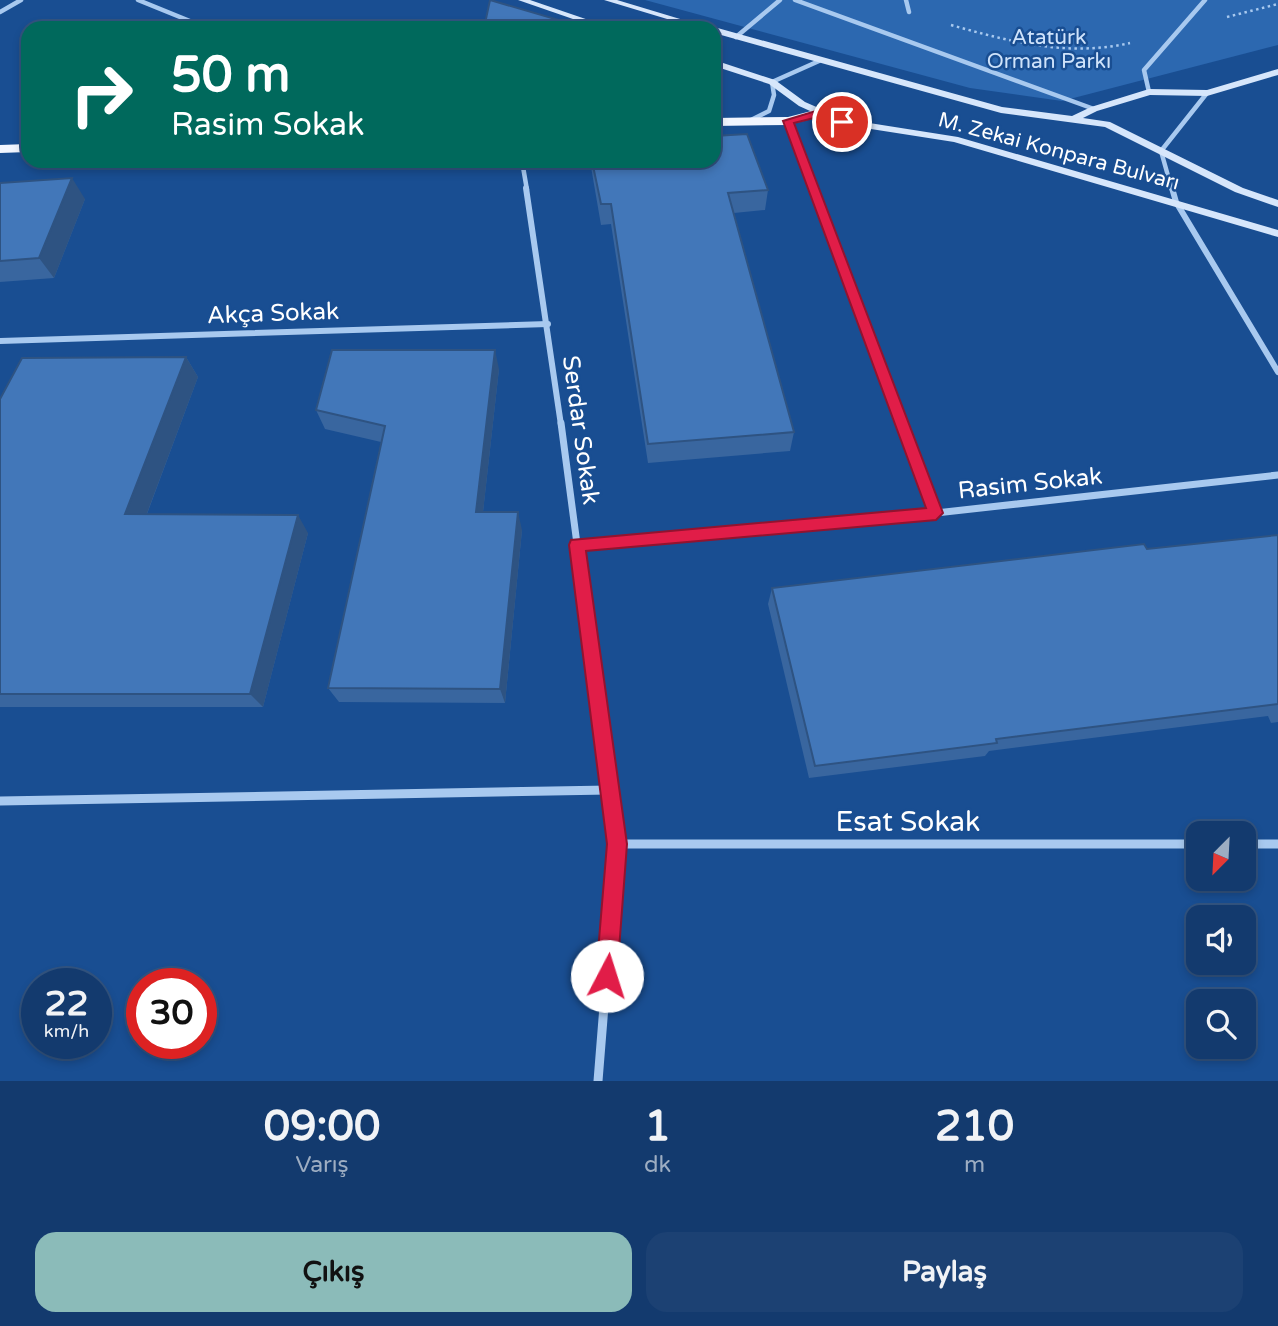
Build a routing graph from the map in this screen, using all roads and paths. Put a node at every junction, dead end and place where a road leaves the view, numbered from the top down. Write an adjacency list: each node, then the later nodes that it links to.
1 (21, 0): 10 (street)
2 (138, 0): 12 (street)
3 (522, 0): 13 (main road)
4 (608, 0): 14 (main road)
5 (780, 0): 17 (street)
6 (795, 0): 24 (street)
7 (906, 0): 11 (street)
8 (1205, 0): 15 (street)
9 (1278, 4): 15 (path)
10 (0, 12)
11 (909, 12): 15 (path)
12 (190, 21)
13 (586, 21)
14 (682, 21)
15 (1182, 28): 22 (street)
16 (721, 32): 17 (main road, M. Zekai Konpara Bulvarı)
17 (736, 37): 18 (main road, M. Zekai Konpara Bulvarı)
18 (819, 61): 21 (street); 26 (main road, M. Zekai Konpara Bulvarı)
19 (721, 64): 21 (main road, M. Zekai Konpara Bulvarı)
20 (1278, 72): 23 (main road)
21 (772, 82): 25 (main road, M. Zekai Konpara Bulvarı); 27 (street)
22 (1149, 92): 23 (main road); 24 (main road)
23 (1207, 93): 32 (street)
24 (1094, 109): 26 (main road)
25 (819, 113): 28 (main road); 34 (main road, M. Zekai Konpara Bulvarı)
26 (1073, 119): 32 (main road, M. Zekai Konpara Bulvarı)
27 (751, 120): 28 (main road); 29 (main road)
28 (788, 121): 41 (street)
29 (721, 122)
30 (21, 148): 31 (main road)
31 (0, 149)
32 (1161, 150): 34 (street); 35 (main road, M. Zekai Konpara Bulvarı)
33 (523, 168): 37 (street, Serdar Sokak)
34 (1176, 202): 36 (main road, M. Zekai Konpara Bulvarı); 39 (street)
35 (1278, 204)
36 (1278, 234)
37 (548, 324): 38 (street, Akça Sokak); 42 (street, Serdar Sokak)
38 (0, 341)
39 (1278, 372)
40 (1278, 475): 41 (street, Rasim Sokak)
41 (936, 513): 42 (street, Rasim Sokak)
42 (577, 545): 43 (street, Serdar Sokak)
43 (610, 790): 44 (street); 45 (street, Serdar Sokak)
44 (0, 801)
45 (617, 844): 46 (street, Esat Sokak); 49 (street, Serdar Sokak)
46 (1186, 844)
47 (1256, 844): 48 (street)
48 (1278, 844)
49 (598, 1081)

